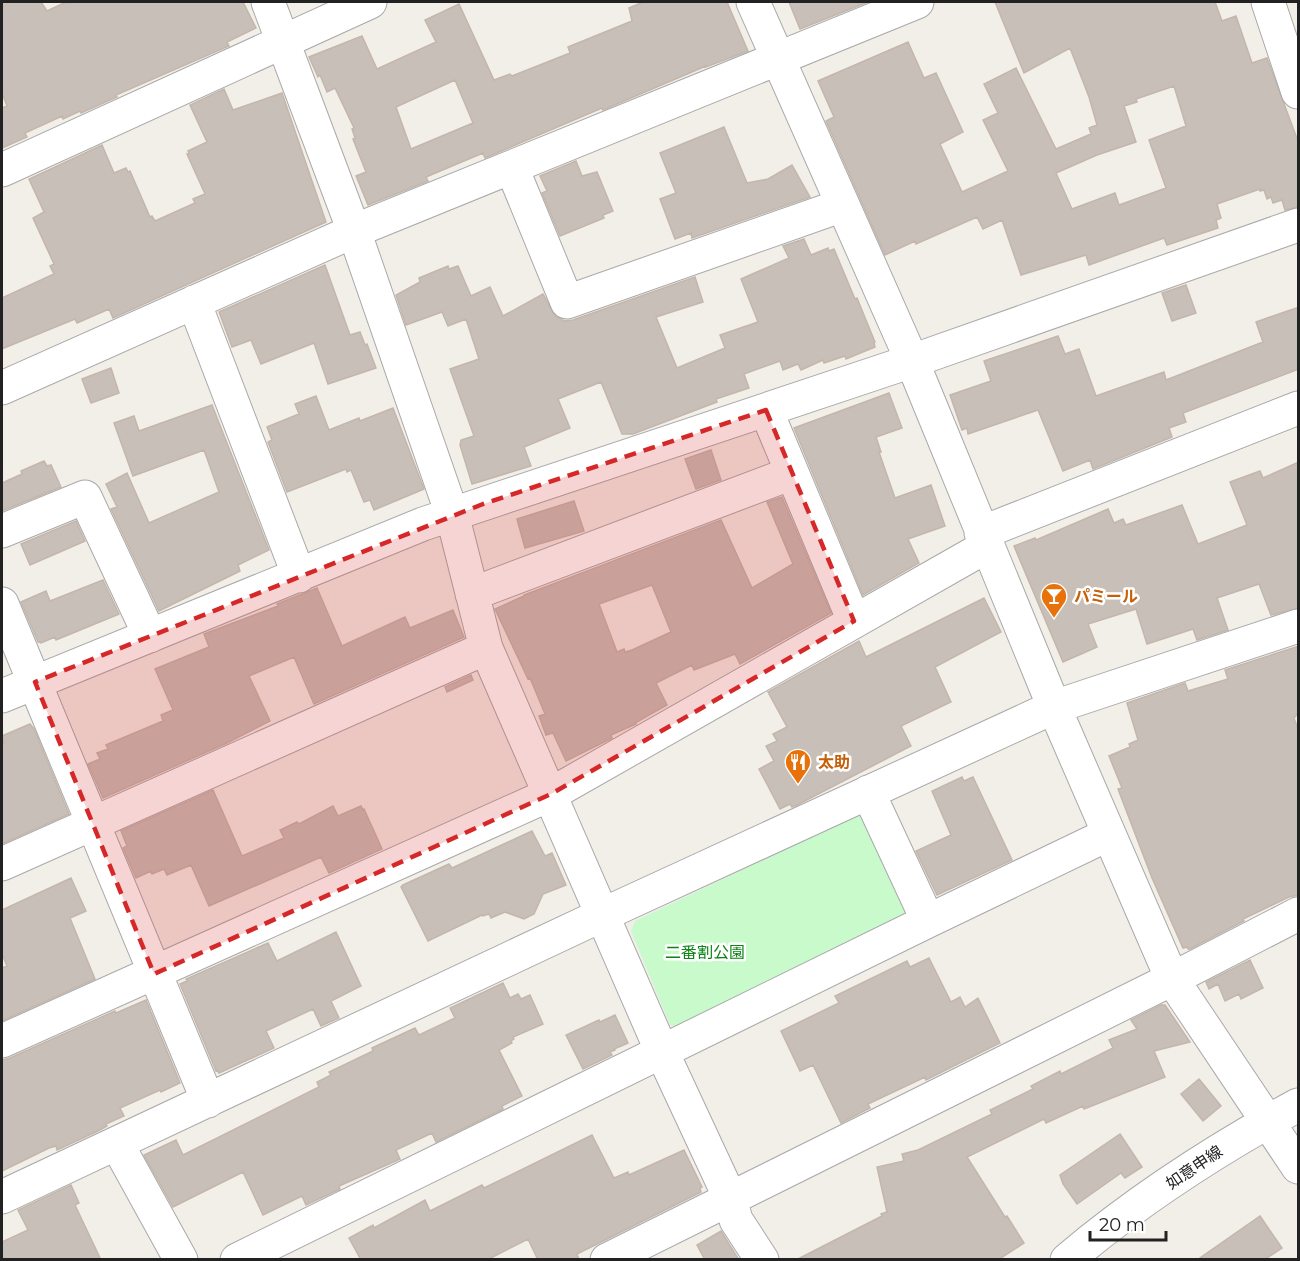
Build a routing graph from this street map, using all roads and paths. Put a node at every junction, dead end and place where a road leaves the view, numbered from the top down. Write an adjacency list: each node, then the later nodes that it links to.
1 (268, 2): 6 (street)
2 (370, 2): 6 (street)
3 (753, 2): 7 (street)
4 (917, 2): 7 (street)
5 (1280, 10): 8 (street)
6 (282, 43): 10 (street); 13 (street)
7 (778, 58): 9 (street); 11 (street)
8 (1299, 92)
9 (512, 168): 11 (street); 13 (street)
10 (2, 170)
11 (843, 205): 15 (street)
12 (1299, 225): 15 (street)
13 (354, 231): 14 (street); 20 (street)
14 (194, 302): 16 (street); 23 (street)
15 (912, 361): 18 (street); 22 (street)
16 (2, 388)
17 (1299, 408): 22 (street)
18 (766, 410): 19 (street); 20 (street)
19 (792, 474): 24 (street); 26 (street)
20 (452, 514): 23 (street); 24 (street)
21 (2, 531): 28 (street)
22 (984, 539): 26 (street); 32 (street)
23 (299, 576): 28 (street)
24 (472, 594): 29 (street)
25 (2, 604): 30 (street)
26 (854, 621): 34 (street)
27 (1299, 626): 32 (street)
28 (150, 636): 30 (street)
29 (486, 648): 34 (street); 35 (street)
30 (35, 682): 31 (street); 35 (street)
31 (2, 696)
32 (1054, 707): 33 (street); 36 (street)
33 (868, 792): 39 (street); 40 (street)
34 (551, 794): 39 (street); 41 (street)
35 (93, 824): 37 (street); 41 (street)
36 (1109, 834): 40 (street); 42 (street)
37 (2, 864)
38 (1299, 914): 42 (street)
39 (602, 915): 44 (street); 45 (street)
40 (928, 921): 44 (street)
41 (154, 974): 43 (street); 45 (street)
42 (1172, 979): 47 (street); 51 (street)
43 (2, 1041)
44 (662, 1052): 51 (street); 53 (street)
45 (208, 1101): 48 (street)
46 (1299, 1105): 47 (street, 如意申線)
47 (1268, 1121): 49 (street); 56 (street, 如意申線)
48 (117, 1144): 50 (street); 52 (street)
49 (1299, 1167)
50 (2, 1197)
51 (730, 1198): 54 (street); 55 (street)
52 (181, 1260)
53 (237, 1260)
54 (607, 1260)
55 (762, 1260)
56 (1067, 1260)

